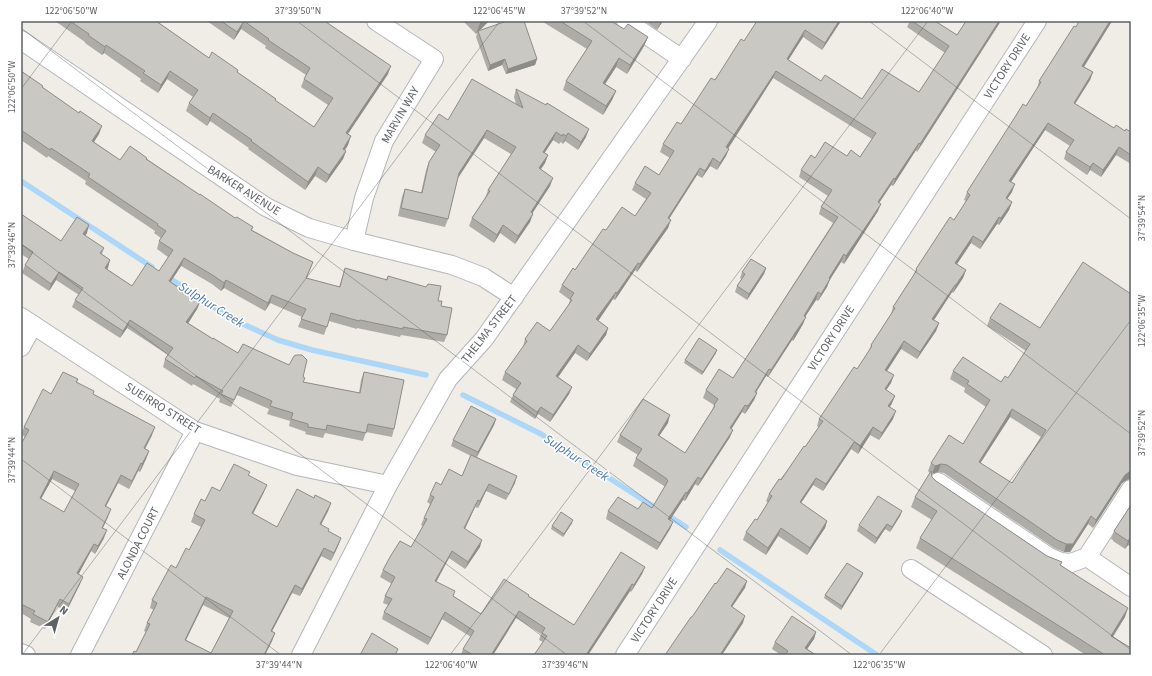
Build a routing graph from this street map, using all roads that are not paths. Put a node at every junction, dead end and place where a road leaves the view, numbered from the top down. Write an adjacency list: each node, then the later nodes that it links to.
1 (376, 21): 7 (street, MARVIN WAY)
2 (626, 21): 6 (street)
3 (708, 21): 6 (street, THELMA STREET)
4 (1037, 21): 22 (street, VICTORY DRIVE)
5 (21, 40): 7 (street, BARKER AVENUE)
6 (682, 59): 8 (street, THELMA STREET)
7 (354, 241): 8 (street, BARKER AVENUE)
8 (514, 297): 13 (street, THELMA STREET)
9 (27, 321): 10 (street); 11 (street, SUEIRRO STREET)
10 (21, 347)
11 (195, 430): 13 (street, SUEIRRO STREET); 20 (street, ALONDA COURT)
12 (938, 482): 15 (street)
13 (388, 485): 21 (street, THELMA STREET)
14 (1131, 490): 15 (street)
15 (1087, 558): 17 (street)
16 (911, 569): 23 (street)
17 (1131, 587)
18 (21, 653): 19 (street)
19 (26, 655)
20 (80, 655)
21 (301, 655)
22 (625, 655)
23 (1044, 655)

